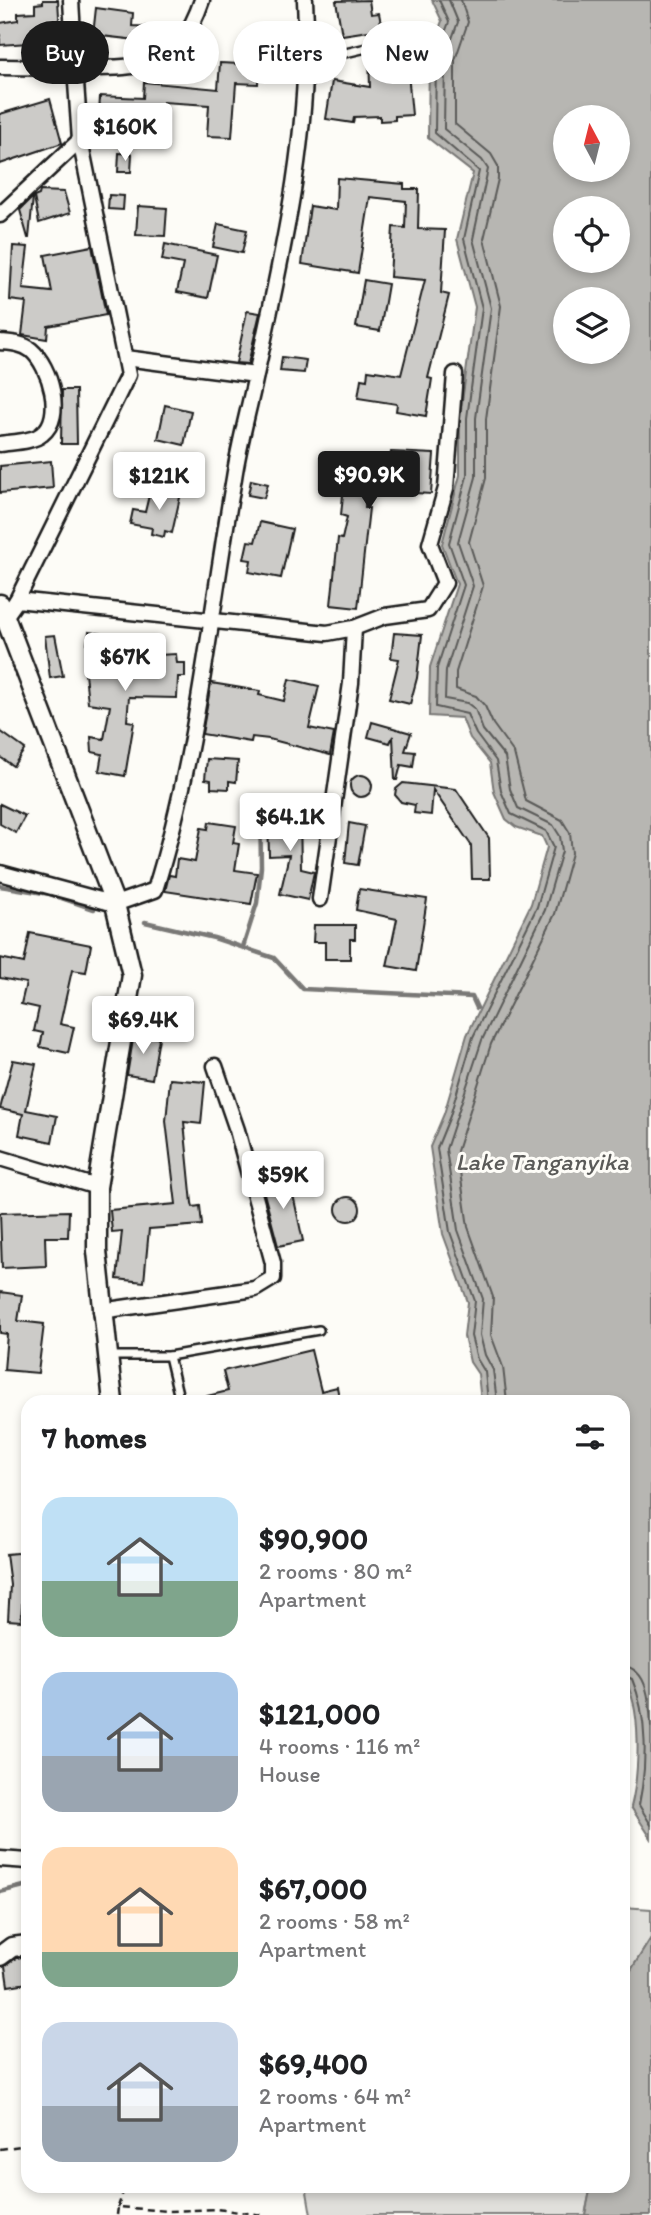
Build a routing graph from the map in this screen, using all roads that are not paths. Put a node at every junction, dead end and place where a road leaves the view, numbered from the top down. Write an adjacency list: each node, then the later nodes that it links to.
1 (71, 0): 4 (street)
2 (202, 0): 8 (street)
3 (305, 0): 5 (street)
4 (72, 21)
5 (306, 21)
6 (0, 67): 7 (street)
7 (21, 67)
8 (109, 68)
9 (76, 84): 11 (street)
10 (305, 84): 16 (street)
11 (80, 141): 12 (street); 14 (street)
12 (0, 215)
13 (0, 342): 17 (street)
14 (125, 358): 16 (street); 18 (street)
15 (455, 374): 20 (street)
16 (256, 375): 19 (street)
17 (0, 444)
18 (5, 611): 19 (street); 23 (street)
19 (212, 622): 20 (street); 23 (street)
20 (354, 628): 22 (street)
21 (0, 873): 23 (street)
22 (320, 899)
23 (115, 904): 26 (street)
24 (215, 1066): 27 (street)
25 (0, 1158): 26 (street)
26 (97, 1187): 27 (street)
27 (101, 1311): 29 (street)
28 (319, 1331): 30 (lane)
29 (108, 1356): 30 (lane); 31 (street)
30 (169, 1356): 32 (lane)
31 (112, 1395)
32 (178, 1395)
33 (0, 1858): 34 (street)
34 (21, 1860)
35 (21, 1946): 36 (street)
36 (0, 1955)

